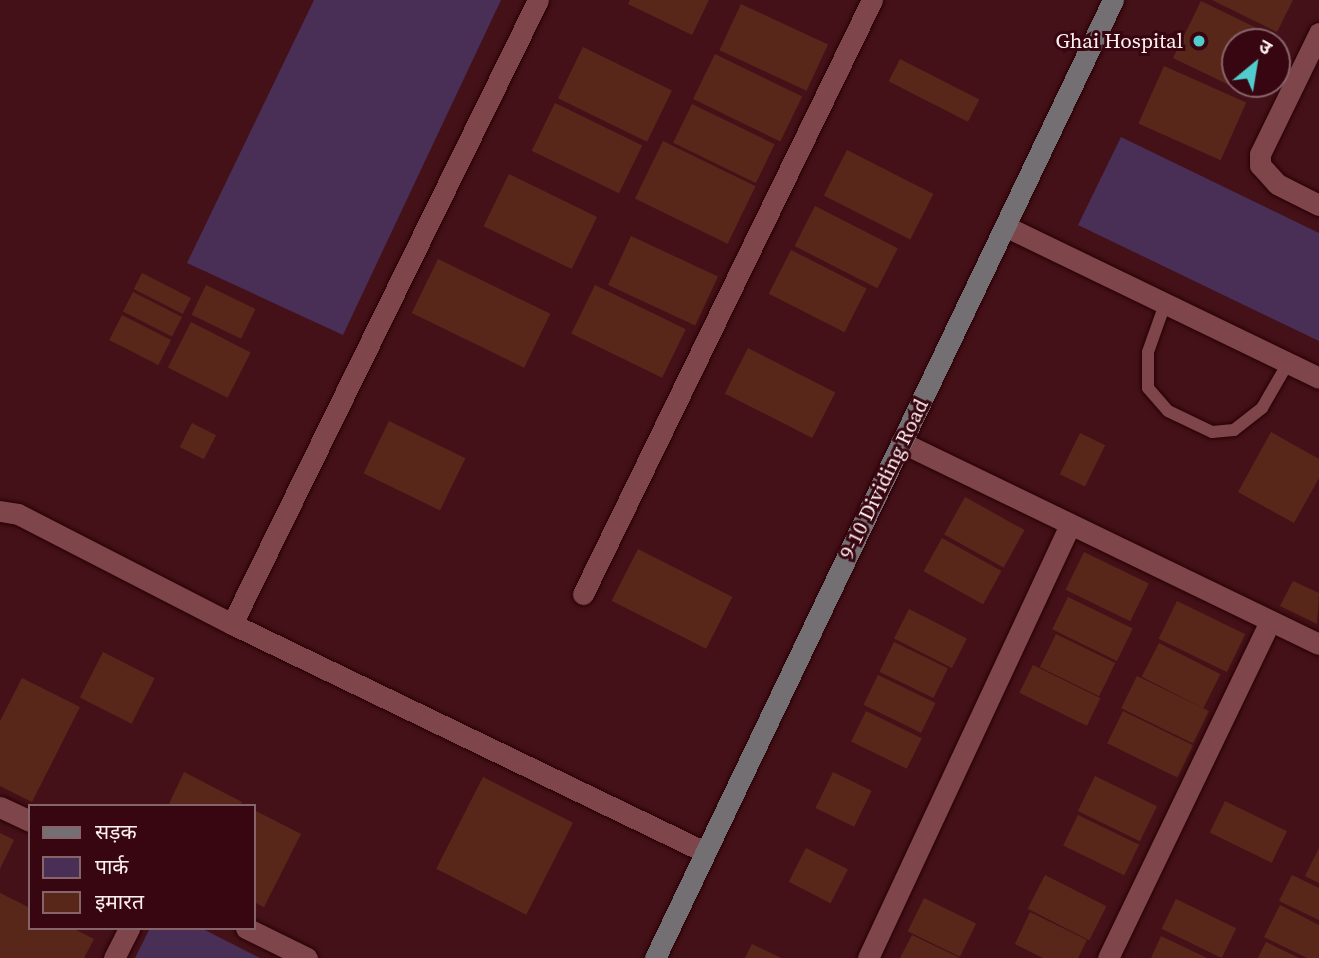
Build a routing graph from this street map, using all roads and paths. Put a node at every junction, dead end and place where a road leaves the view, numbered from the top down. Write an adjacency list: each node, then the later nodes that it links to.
1 (537, 0): 15 (street)
2 (872, 0): 13 (street)
3 (1113, 0): 6 (street, 9-10 Dividing Road)
4 (1319, 33): 5 (street)
5 (1319, 205)
6 (1004, 226): 7 (street); 10 (street, 9-10 Dividing Road)
7 (1165, 304): 8 (street); 8 (lane)
8 (1288, 363): 9 (street)
9 (1319, 378)
10 (901, 442): 12 (street); 19 (street, 9-10 Dividing Road)
11 (0, 511): 15 (street)
12 (1070, 525): 14 (street); 25 (street)
13 (583, 594)
14 (1270, 621): 16 (street); 26 (street)
15 (232, 624): 19 (street)
16 (1319, 644)
17 (0, 807): 18 (street)
18 (28, 820)
19 (705, 852): 24 (street, 9-10 Dividing Road)
20 (127, 930): 22 (street)
21 (250, 930): 23 (street)
22 (114, 958)
23 (307, 958)
24 (654, 958)
25 (868, 958)
26 (1108, 958)

